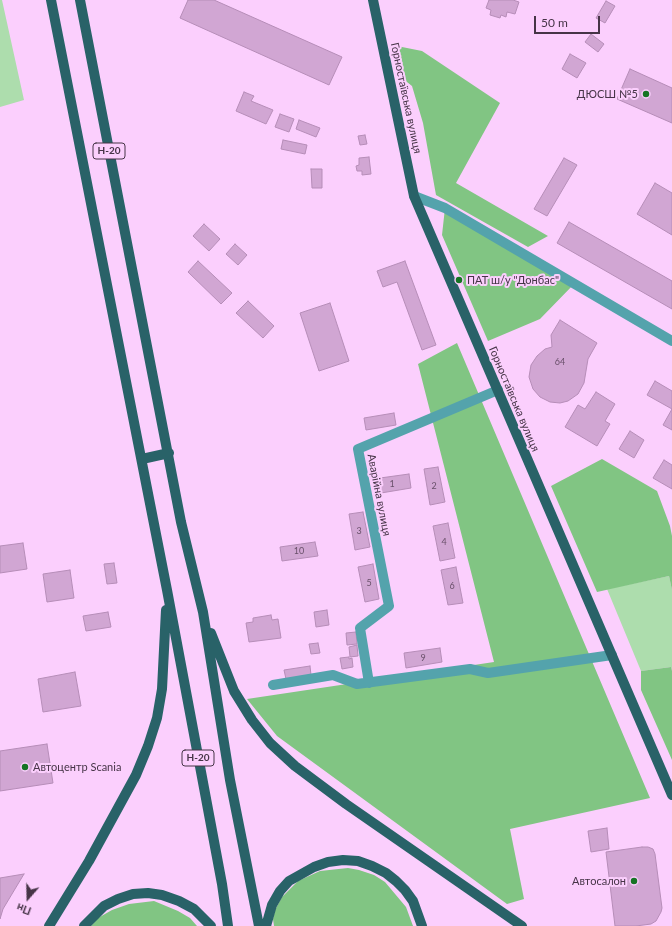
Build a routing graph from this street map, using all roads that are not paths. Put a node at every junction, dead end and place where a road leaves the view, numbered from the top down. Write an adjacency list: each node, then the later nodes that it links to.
1 (51, 0): 8 (main road, Н-20)
2 (80, 0): 7 (main road, Н-20)
3 (373, 0): 4 (main road, Горностаївська вулиця)
4 (414, 196): 5 (street); 6 (main road, Горностаївська вулиця)
5 (672, 341)
6 (498, 390): 11 (main road, Горностаївська вулиця); 12 (street, Аварійна вулиця)
7 (169, 453): 8 (main road); 10 (main road, Н-20)
8 (142, 459): 9 (main road, Н-20)
9 (167, 590): 15 (main road); 18 (main road, Н-20)
10 (203, 612): 19 (main road, Н-20); 22 (main road)
11 (612, 655): 12 (street); 14 (main road, Горностаївська вулиця)
12 (369, 683): 13 (street)
13 (273, 685)
14 (672, 795)
15 (49, 926)
16 (84, 926): 17 (main road)
17 (211, 926)
18 (228, 926)
19 (259, 926)
20 (266, 926): 21 (main road)
21 (422, 926)
22 (522, 926)

